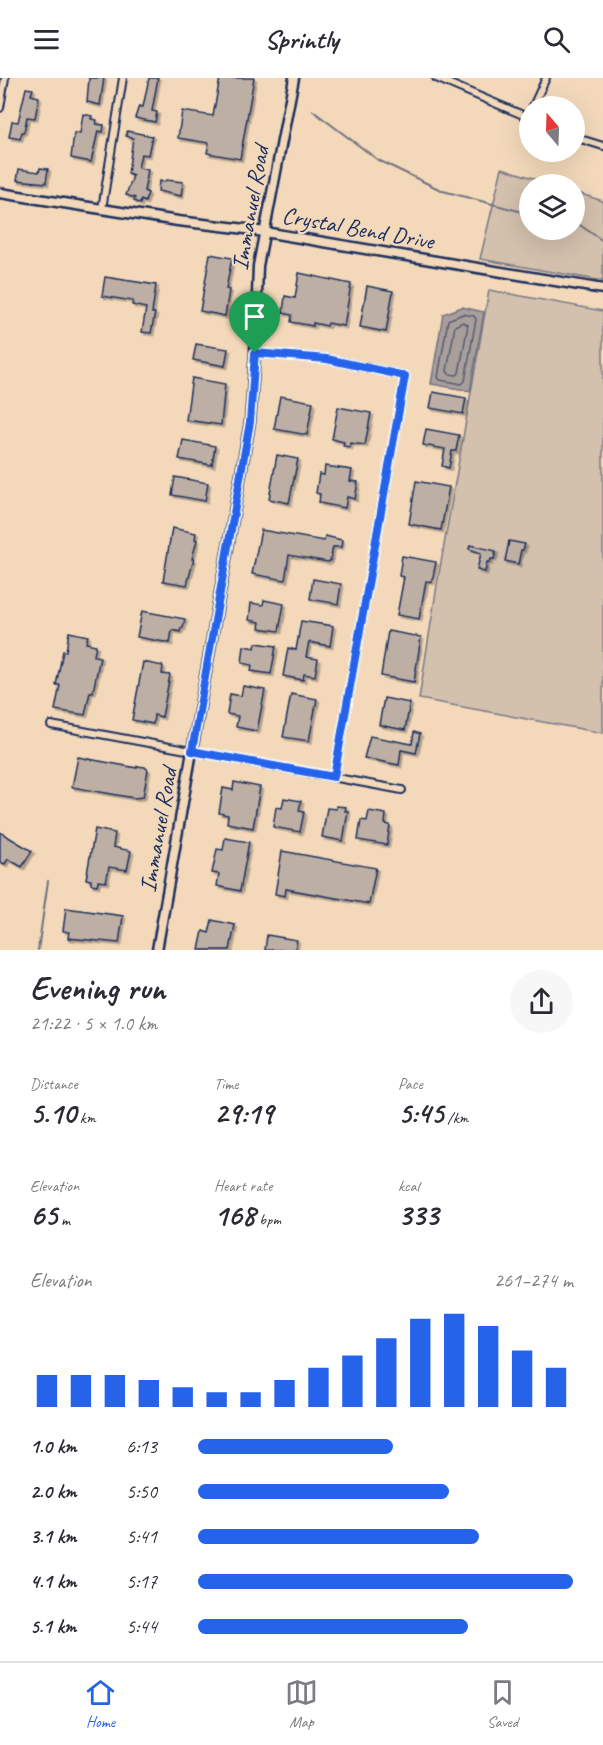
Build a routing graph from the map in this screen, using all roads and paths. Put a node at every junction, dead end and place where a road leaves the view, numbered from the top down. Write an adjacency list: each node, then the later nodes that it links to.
1 (5, 78): 7 (street)
2 (123, 78): 12 (street)
3 (294, 78): 13 (street, Immanuel Road)
4 (436, 78): 8 (street)
5 (546, 78): 6 (street)
6 (538, 96)
7 (0, 108)
8 (519, 113)
9 (585, 140): 10 (street)
10 (603, 146)
11 (0, 193): 12 (street, Crystal Bend Drive)
12 (102, 209): 13 (street, Crystal Bend Drive)
13 (264, 232): 14 (street, Crystal Bend Drive); 15 (street, Immanuel Road)
14 (603, 290)
15 (255, 353): 17 (street, Immanuel Road); 18 (street)
16 (51, 725): 17 (street)
17 (192, 751): 18 (street); 20 (street, Immanuel Road)
18 (334, 777): 19 (street)
19 (402, 790)
20 (157, 950)

